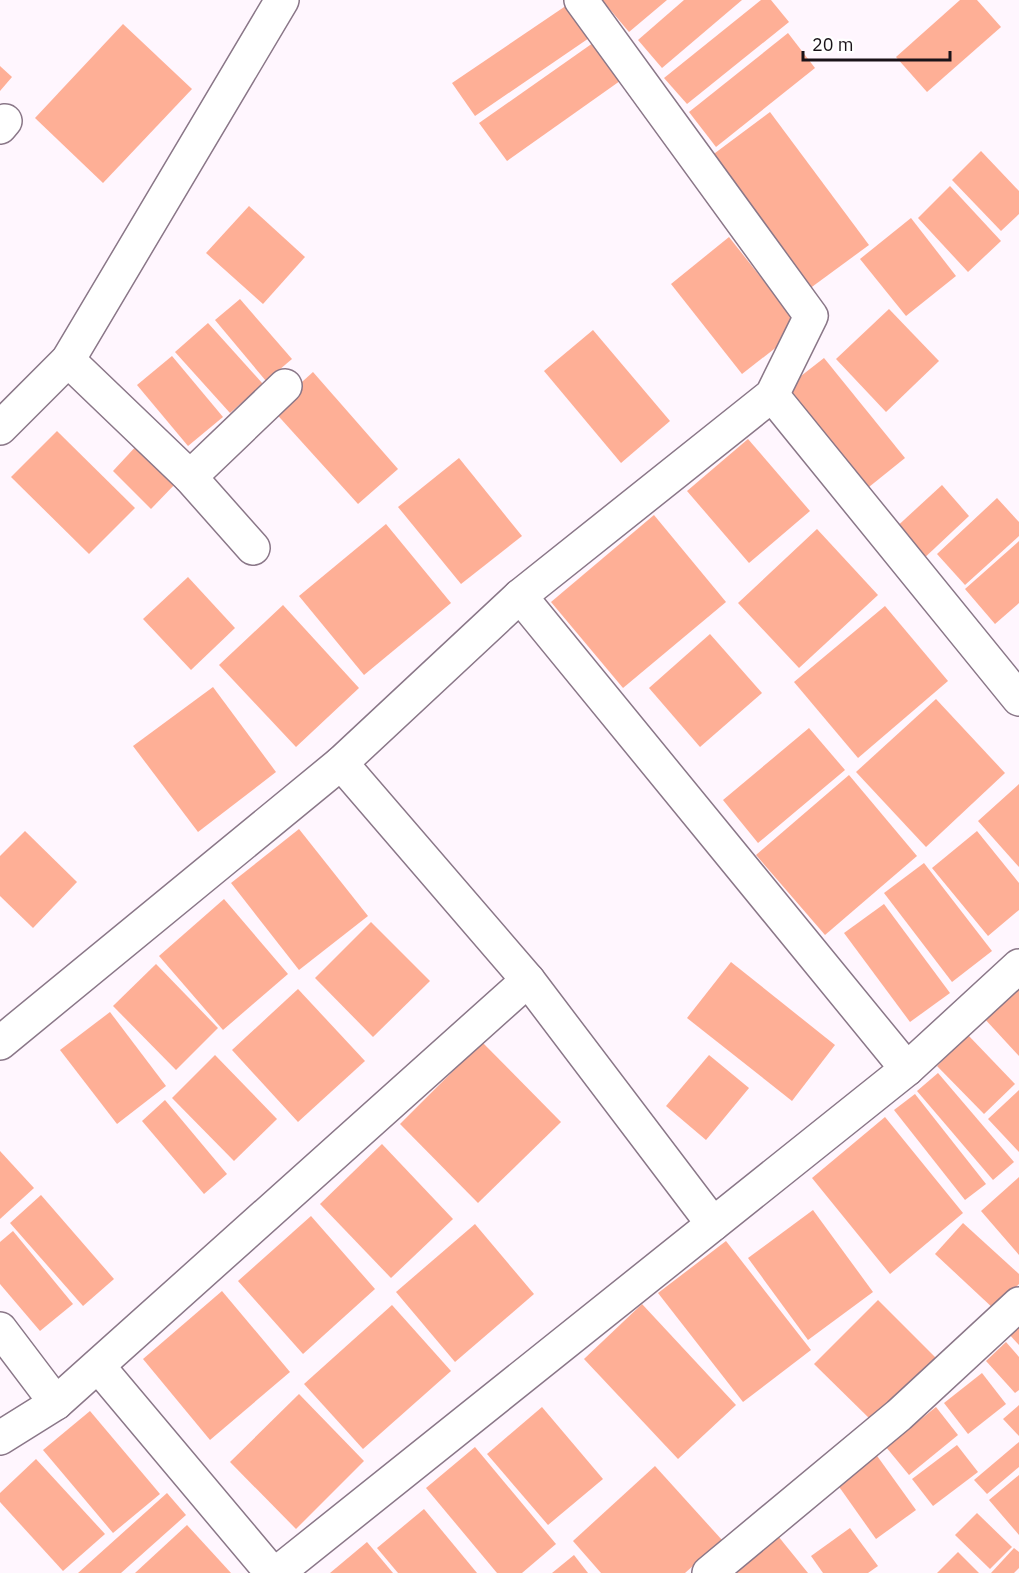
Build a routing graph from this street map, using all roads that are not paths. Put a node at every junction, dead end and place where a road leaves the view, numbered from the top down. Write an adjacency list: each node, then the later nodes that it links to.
1 (282, 0): 3 (street)
2 (581, 0): 5 (street)
3 (68, 360): 6 (street); 7 (street)
4 (285, 386): 7 (street)
5 (772, 395): 9 (street); 10 (street)
6 (0, 428)
7 (190, 477): 8 (street)
8 (253, 548)
9 (520, 596): 11 (street); 15 (street)
10 (1019, 699)
11 (341, 764): 13 (street); 14 (street)
12 (1019, 966): 15 (street)
13 (528, 980): 16 (street); 19 (street)
14 (0, 1043)
15 (907, 1069): 16 (street)
16 (713, 1224): 23 (street)
17 (1019, 1304): 24 (street)
18 (0, 1329): 20 (street)
19 (98, 1366): 20 (street); 22 (street)
20 (56, 1403): 21 (street)
21 (0, 1438)
22 (272, 1573)
23 (278, 1573)
24 (709, 1573)

